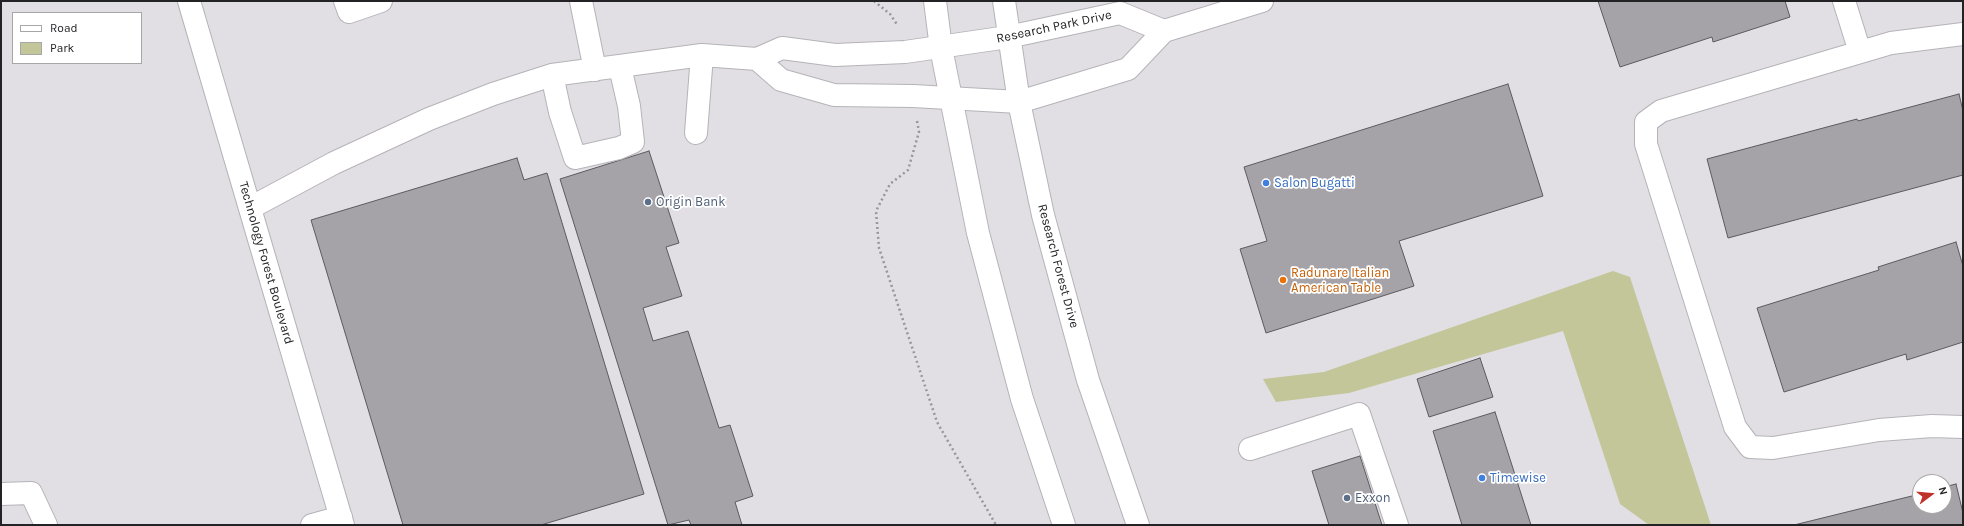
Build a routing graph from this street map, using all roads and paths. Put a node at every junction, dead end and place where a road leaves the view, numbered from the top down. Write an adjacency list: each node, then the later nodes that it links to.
1 (190, 1): 25 (street, Technology Forest Boulevard)
2 (345, 1): 3 (street)
3 (381, 1)
4 (581, 1): 19 (street)
5 (874, 1): 14 (path)
6 (935, 1): 13 (street)
7 (1004, 1): 12 (street, Research Forest Drive)
8 (1262, 1): 10 (street)
9 (1844, 1): 15 (street)
10 (1164, 31): 12 (street, Research Park Drive); 23 (street)
11 (1963, 34): 15 (street)
12 (1008, 37): 13 (street, Research Park Drive); 23 (street, Research Forest Drive)
13 (941, 48): 14 (street, Research Park Drive); 22 (street)
14 (904, 52): 17 (street, Research Park Drive)
15 (1860, 52): 26 (street)
16 (702, 55): 17 (street); 18 (street); 24 (street)
17 (757, 59): 21 (street)
18 (620, 66): 19 (street); 20 (street)
19 (595, 70): 20 (street)
20 (552, 75): 25 (street)
21 (913, 96): 22 (street); 32 (path)
22 (951, 98): 23 (street); 33 (street)
23 (1019, 102): 34 (street, Research Forest Drive)
24 (696, 133)
25 (250, 208): 29 (street, Technology Forest Boulevard)
26 (1963, 426)
27 (1250, 449): 35 (street)
28 (1, 494): 30 (street)
29 (342, 521): 31 (street)
30 (46, 525)
31 (312, 525)
32 (996, 525)
33 (1064, 525)
34 (1138, 525)
35 (1397, 525)

